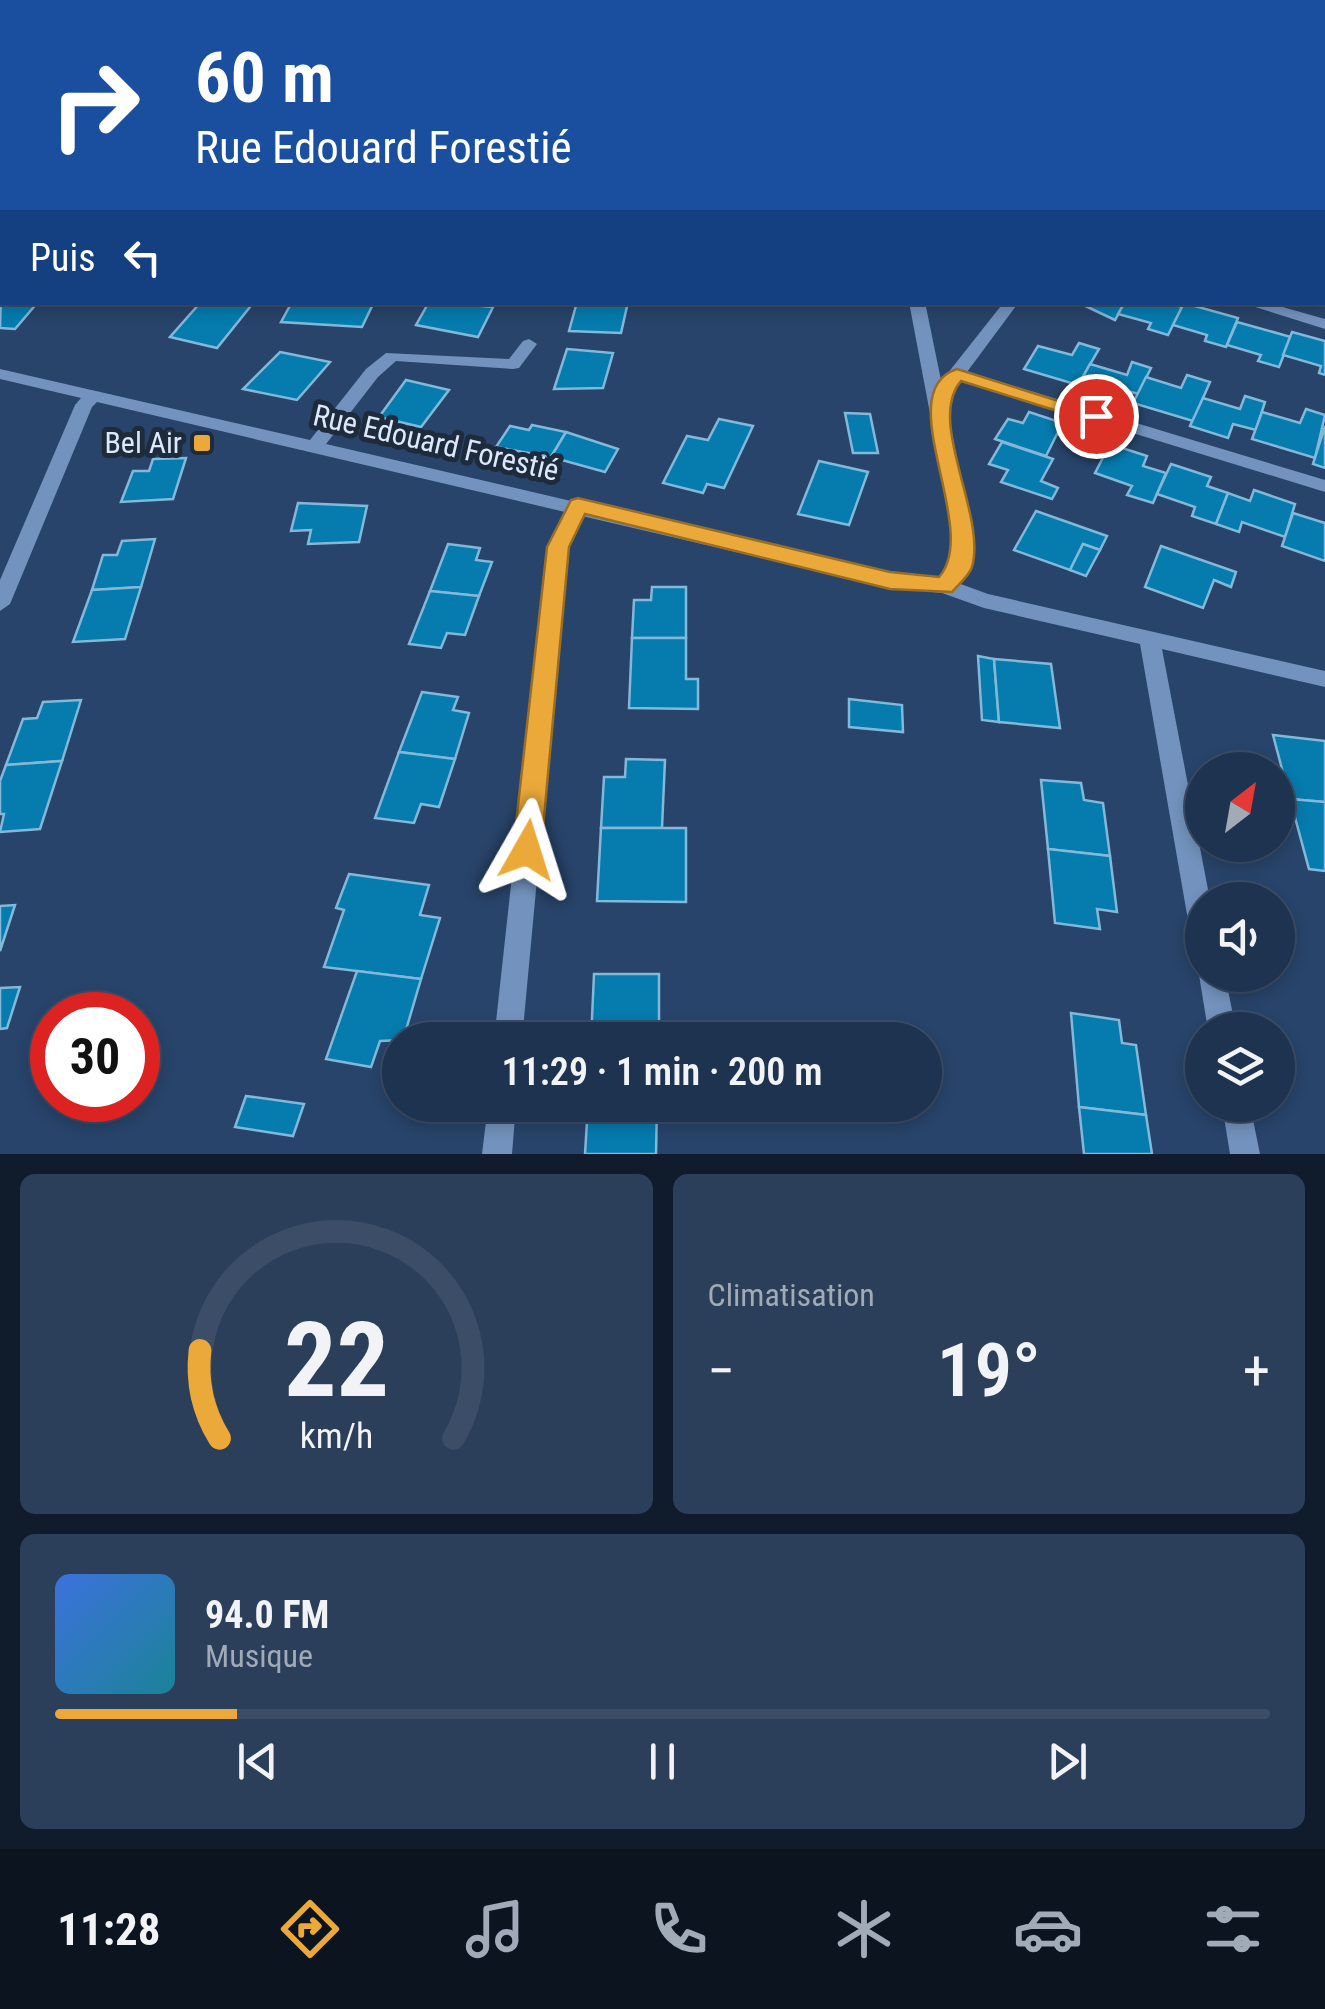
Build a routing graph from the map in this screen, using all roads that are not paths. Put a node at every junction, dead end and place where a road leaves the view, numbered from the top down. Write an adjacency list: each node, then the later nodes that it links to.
1 (917, 305): 9 (street)
2 (1010, 305): 7 (street)
3 (1257, 305): 4 (street)
4 (1325, 324)
5 (529, 344): 10 (street)
6 (0, 374): 8 (street, Rue Edouard Forestié)
7 (957, 374): 9 (street); 11 (street)
8 (95, 395): 10 (street, Rue Edouard Forestié); 14 (street)
9 (938, 411): 13 (street)
10 (314, 447): 12 (street, Rue Edouard Forestié)
11 (1325, 486)
12 (578, 505): 13 (street, Rue Edouard Forestié); 18 (street)
13 (944, 586): 15 (street, Rue Edouard Forestié)
14 (0, 604)
15 (1149, 638): 16 (street, Rue Edouard Forestié); 17 (street)
16 (1325, 679)
17 (1194, 882)
18 (510, 1022)
19 (500, 1122): 21 (street)
20 (1239, 1122): 22 (street)
21 (497, 1154)
22 (1246, 1154)

